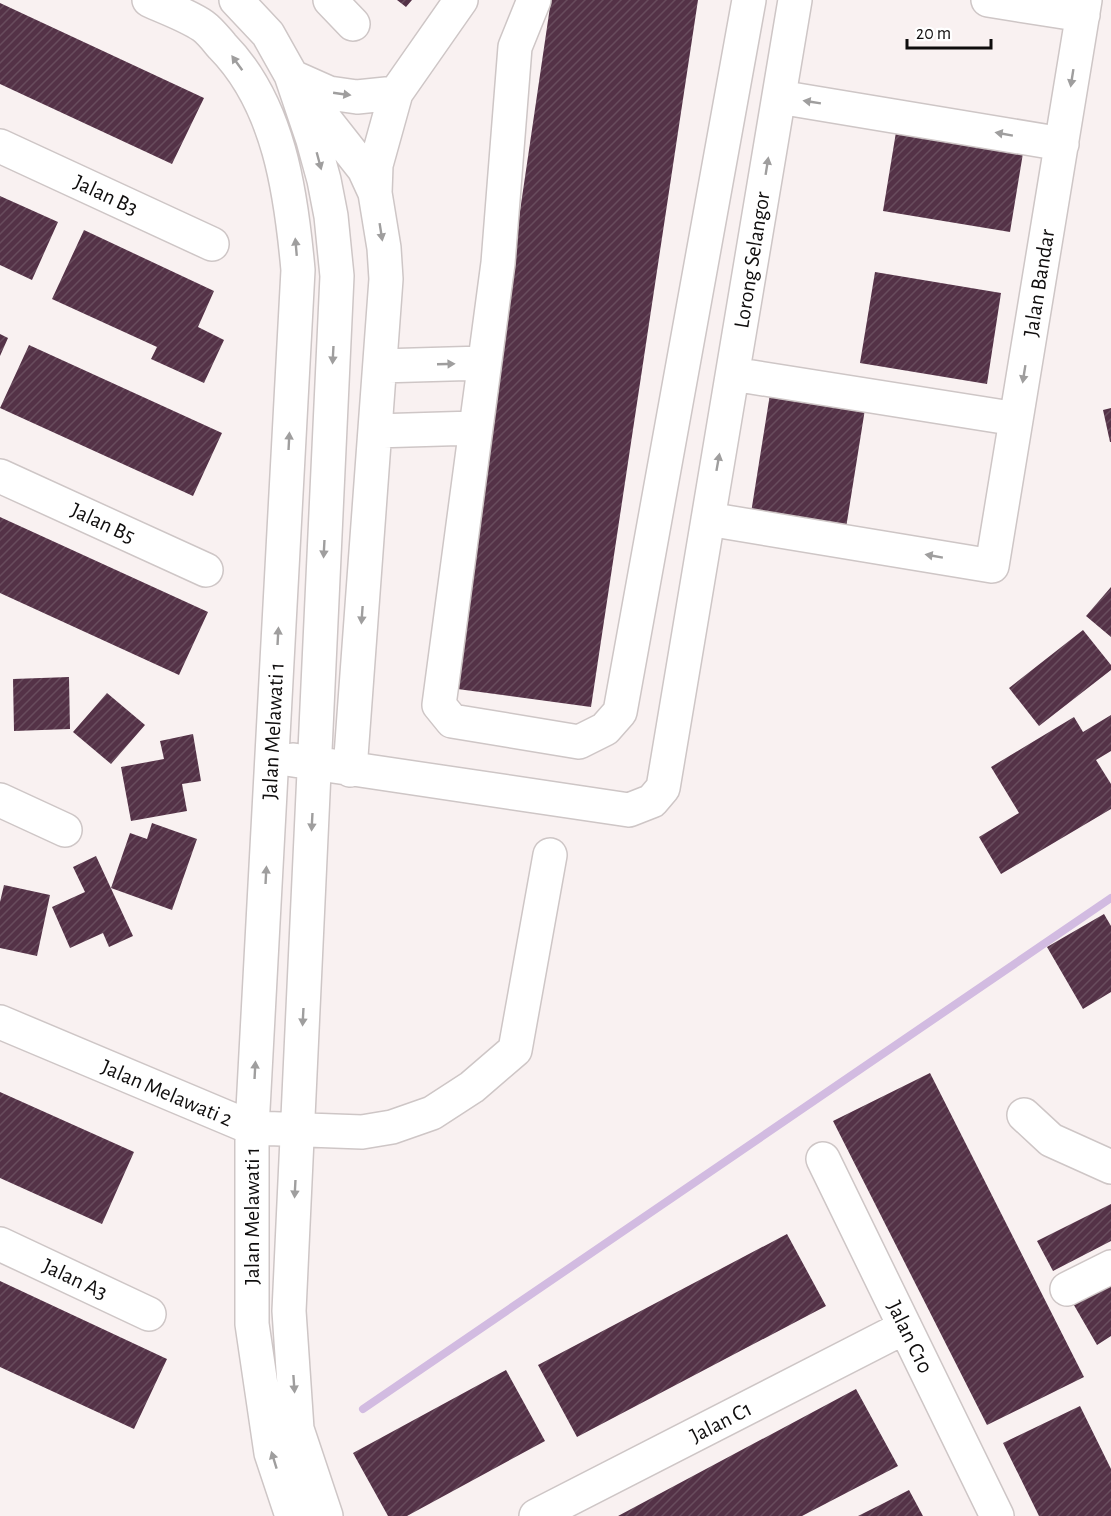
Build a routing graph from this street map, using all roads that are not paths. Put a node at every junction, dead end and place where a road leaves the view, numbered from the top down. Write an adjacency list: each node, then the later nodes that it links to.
1 (149, 0): 28 (street, Jalan Melawati 1, one-way to 1)
2 (236, 0): 11 (street, Jalan Melawati 1)
3 (330, 0): 10 (street)
4 (461, 0): 12 (street)
5 (534, 0): 18 (street)
6 (749, 0): 22 (street)
7 (795, 0): 13 (street, Lorong Selangor)
8 (988, 0): 9 (street)
9 (1084, 7): 14 (street, Jalan Bandar, one-way to 14)
10 (353, 24)
11 (291, 75): 12 (street, one-way to 12); 16 (street); 25 (street, Jalan Melawati 1, one-way to 25)
12 (396, 93): 16 (street)
13 (779, 97): 14 (street, one-way to 13); 20 (street, Lorong Selangor, one-way to 13)
14 (1062, 144): 21 (street, Jalan Bandar, one-way to 21)
15 (0, 146): 17 (street, Jalan B3)
16 (375, 193): 19 (street, one-way to 19)
17 (212, 244)
18 (484, 363): 19 (street, one-way to 18); 22 (street)
19 (380, 366): 23 (street)
20 (733, 374): 21 (street); 26 (street, Lorong Selangor, one-way to 20)
21 (1016, 419): 26 (street, Jalan Bandar, one-way to 26)
22 (475, 428): 23 (street)
23 (375, 441): 25 (street); 30 (street, one-way to 30)
24 (0, 476): 27 (street, Jalan B5)
25 (327, 498): 29 (street, Jalan Melawati 1, one-way to 29)
26 (708, 519): 30 (street, Lorong Selangor)
27 (206, 570)
28 (272, 757): 29 (street, Lorong Selangor); 36 (street, Jalan Melawati 1, one-way to 28)
29 (315, 764): 30 (street, Lorong Selangor); 37 (street, Jalan Melawati 1, one-way to 37)
30 (350, 770)
31 (0, 800): 32 (street)
32 (65, 830)
33 (550, 855): 37 (street, Jalan Melawati 2)
34 (0, 1022): 36 (street, Jalan Melawati 2)
35 (1024, 1115): 39 (street)
36 (252, 1128): 37 (street, Jalan Melawati 2); 45 (street, Jalan Melawati 1, one-way to 36)
37 (298, 1131): 46 (street, Jalan Melawati 1, one-way to 46)
38 (823, 1159): 44 (street, Jalan C10)
39 (1111, 1167)
40 (0, 1244): 43 (street, Jalan A3)
41 (1111, 1267): 42 (street)
42 (1066, 1289)
43 (149, 1314)
44 (905, 1327): 47 (street, Jalan C1); 48 (street, Jalan C10)
45 (292, 1516)
46 (326, 1516)
47 (536, 1516)
48 (997, 1516)

